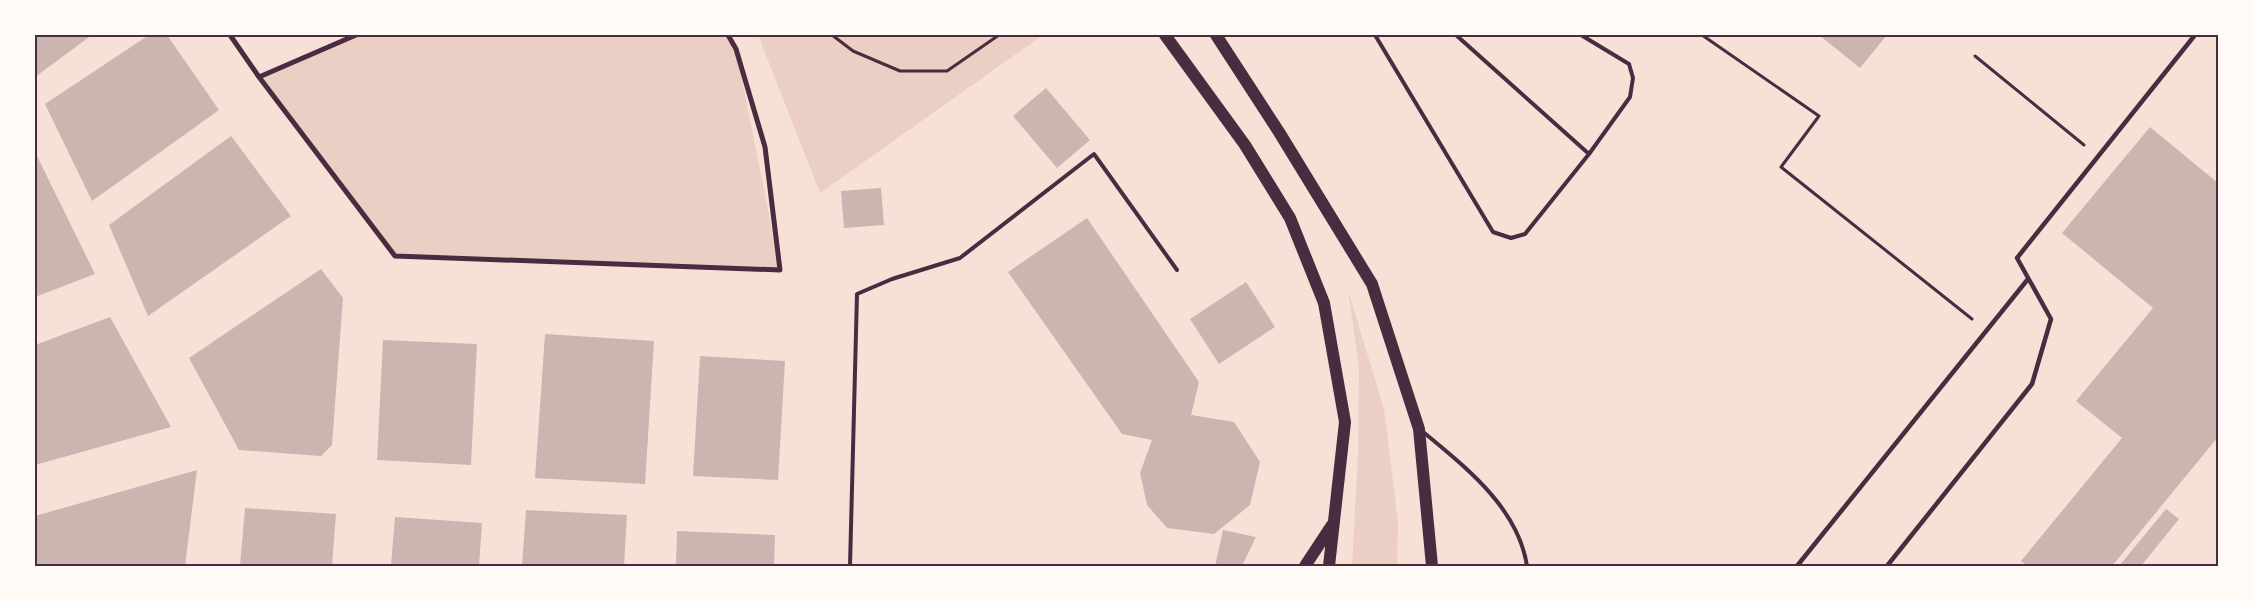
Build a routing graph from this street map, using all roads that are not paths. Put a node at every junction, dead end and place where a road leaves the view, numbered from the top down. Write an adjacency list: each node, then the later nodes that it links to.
1 (230, 35): 12 (street)
2 (356, 35): 12 (street)
3 (728, 35): 12 (street)
4 (1165, 35): 17 (main road)
5 (1216, 35): 16 (main road)
6 (1375, 35): 11 (lane)
7 (1381, 35): 11 (lane)
8 (1456, 35): 13 (lane)
9 (1581, 35): 13 (lane)
10 (2195, 35): 15 (street)
11 (1378, 40): 13 (lane)
12 (259, 78)
13 (1589, 154)
14 (1177, 270): 18 (lane)
15 (2028, 279): 23 (street); 24 (street)
16 (1419, 429): 21 (main road); 22 (lane)
17 (1333, 523): 19 (main road); 20 (main road)
18 (850, 566)
19 (1305, 566)
20 (1329, 566)
21 (1432, 566)
22 (1527, 566)
23 (1797, 566)
24 (1886, 566)

